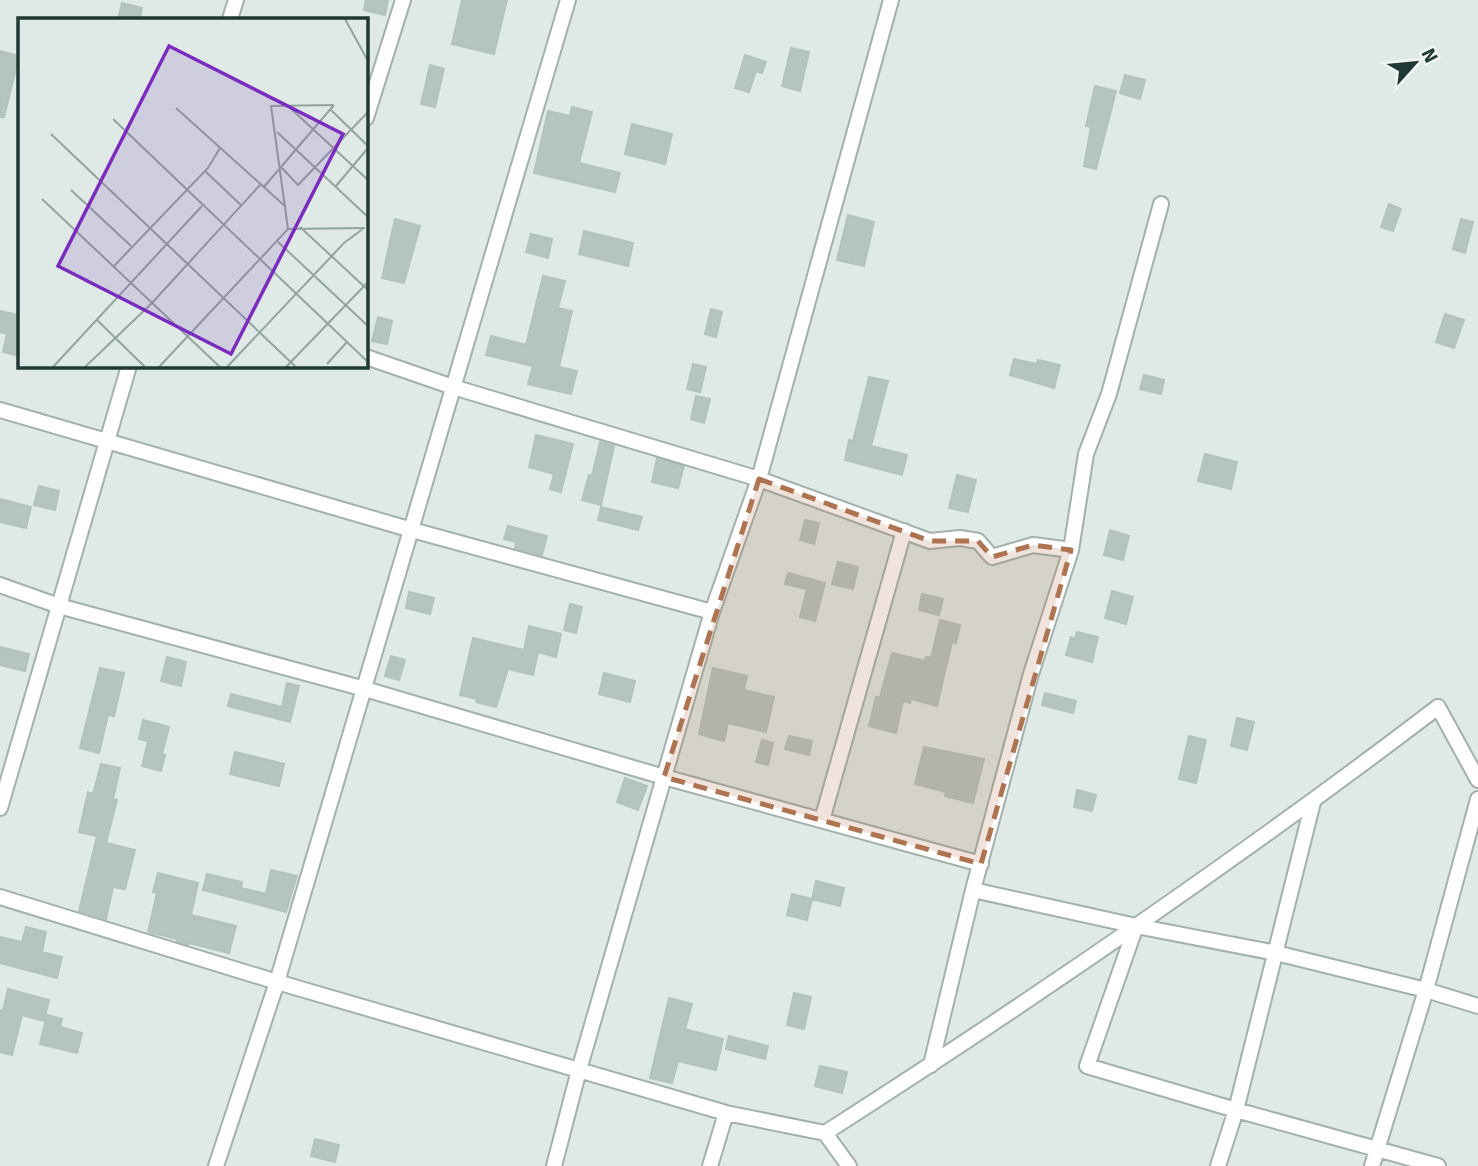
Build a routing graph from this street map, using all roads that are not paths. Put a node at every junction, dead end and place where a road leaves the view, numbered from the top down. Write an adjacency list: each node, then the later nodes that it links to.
1 (236, 0): 5 (street)
2 (403, 0): 6 (street)
3 (568, 0): 10 (street)
4 (891, 0): 13 (street)
5 (230, 18)
6 (368, 112)
7 (1161, 204): 16 (street)
8 (368, 358): 10 (street)
9 (128, 368): 12 (street)
10 (453, 387): 13 (street); 14 (street)
11 (0, 410): 12 (street)
12 (108, 439): 14 (street); 18 (street)
13 (759, 479): 15 (street); 19 (street)
14 (412, 530): 19 (street); 20 (street)
15 (904, 531): 16 (street); 26 (street)
16 (1071, 550): 27 (street)
17 (0, 585): 18 (street)
18 (59, 606): 20 (street); 25 (street)
19 (712, 612): 21 (street)
20 (365, 689): 21 (street); 32 (street)
21 (664, 777): 26 (street); 36 (street)
22 (1478, 780): 24 (street)
23 (1478, 799): 33 (street)
24 (1313, 802): 30 (street); 31 (street)
25 (0, 808)
26 (822, 820): 27 (street)
27 (981, 864): 28 (street)
28 (973, 890): 30 (street); 35 (street)
29 (0, 897): 32 (street)
30 (1136, 926): 31 (street); 35 (street); 37 (street)
31 (1276, 953): 33 (street); 37 (street)
32 (277, 982): 36 (street); 41 (street)
33 (1426, 990): 34 (street); 40 (street)
34 (1478, 1006)
35 (931, 1065): 39 (street)
36 (579, 1070): 38 (street); 42 (street)
37 (1236, 1111): 40 (street); 45 (street)
38 (726, 1113): 39 (street); 43 (street)
39 (825, 1133): 44 (street)
40 (1377, 1149): 46 (street); 47 (street)
41 (216, 1166)
42 (554, 1166)
43 (710, 1166)
44 (849, 1166)
45 (1218, 1166)
46 (1372, 1166)
47 (1438, 1166)

